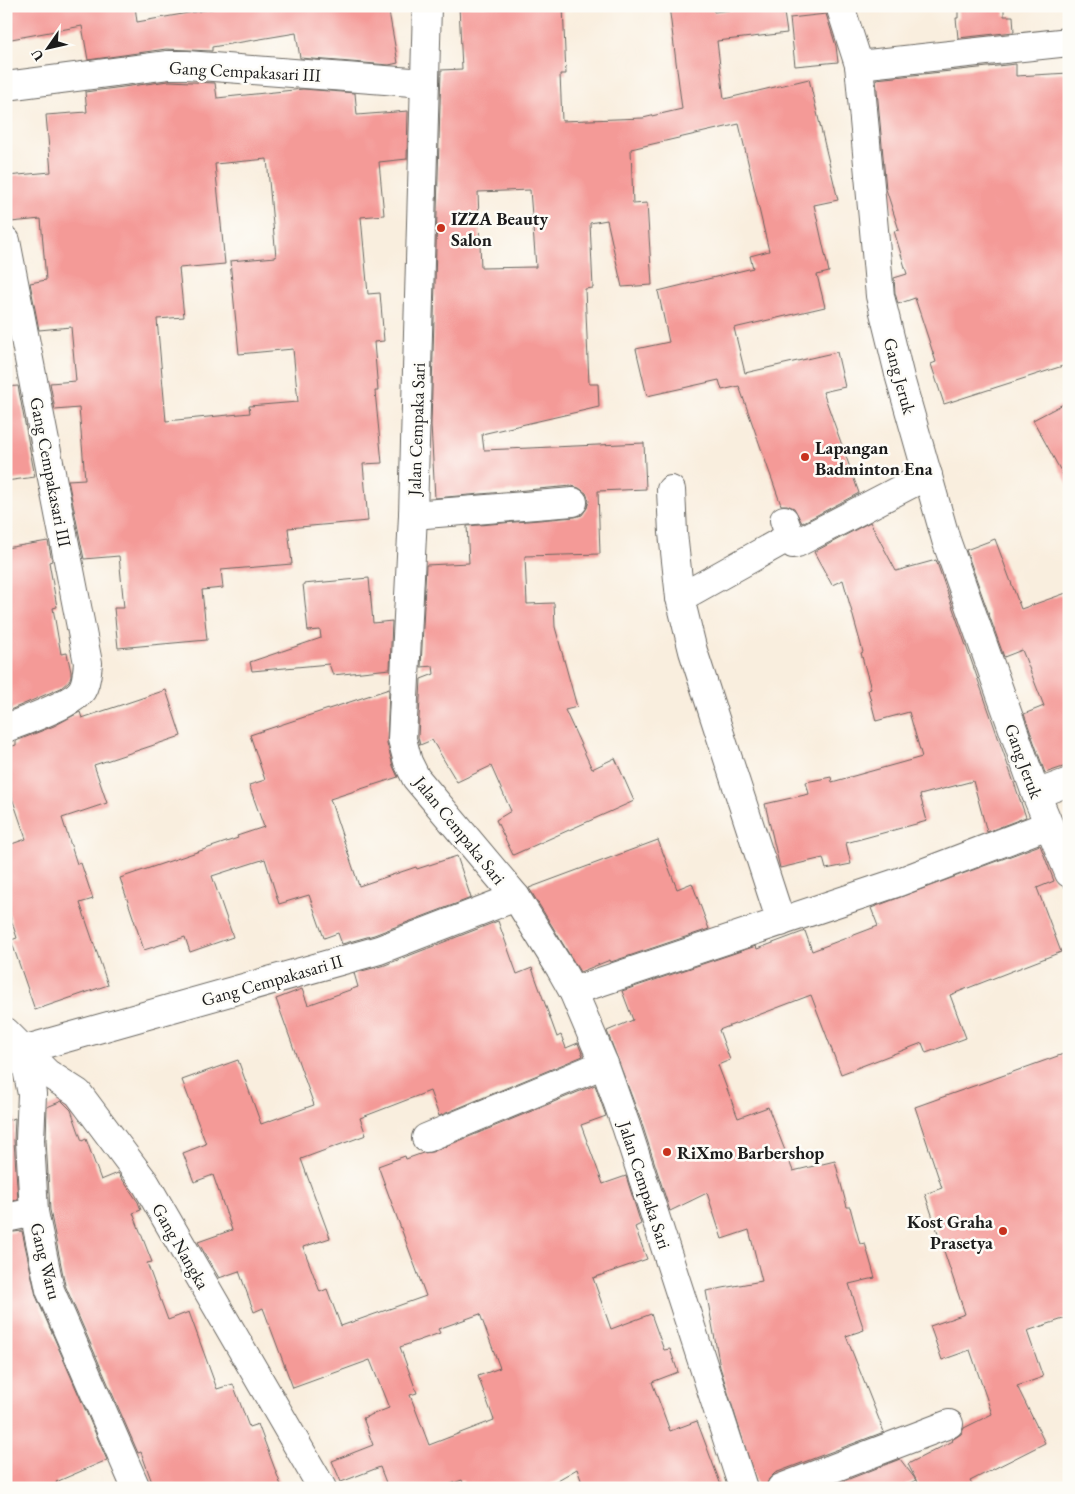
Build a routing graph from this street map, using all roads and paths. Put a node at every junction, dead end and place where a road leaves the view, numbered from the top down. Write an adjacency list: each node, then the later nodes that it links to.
1 (427, 6): 5 (street, Jalan Cempaka Sari)
2 (840, 6): 4 (street, Gang Jeruk)
3 (1069, 42): 4 (street)
4 (859, 65): 8 (street, Gang Jeruk)
5 (425, 83): 6 (street, Gang Cempakasari III); 11 (street, Jalan Cempaka Sari)
6 (6, 86)
7 (6, 242): 13 (street, Gang Cempakasari III)
8 (928, 475): 12 (street); 15 (street, Gang Jeruk)
9 (671, 490): 12 (street)
10 (573, 502): 11 (street)
11 (413, 515): 18 (street, Jalan Cempaka Sari)
12 (680, 598): 19 (street)
13 (6, 728)
14 (1069, 782): 15 (street)
15 (1036, 794): 16 (street, Gang Jeruk)
16 (1048, 825): 17 (street, Gang Jeruk); 19 (street)
17 (1069, 873)
18 (516, 897): 20 (street, Jalan Cempaka Sari); 21 (street, Gang Cempakasari II)
19 (782, 922): 20 (street)
20 (573, 991): 22 (street, Jalan Cempaka Sari)
21 (15, 1041): 24 (street, Gang Waru); 28 (street, Gang Nangka)
22 (604, 1064): 23 (street); 29 (street, Jalan Cempaka Sari)
23 (426, 1138)
24 (34, 1212): 25 (street); 27 (street, Gang Waru)
25 (6, 1218)
26 (949, 1424): 30 (street)
27 (136, 1488)
28 (322, 1488)
29 (744, 1488)
30 (781, 1488)

